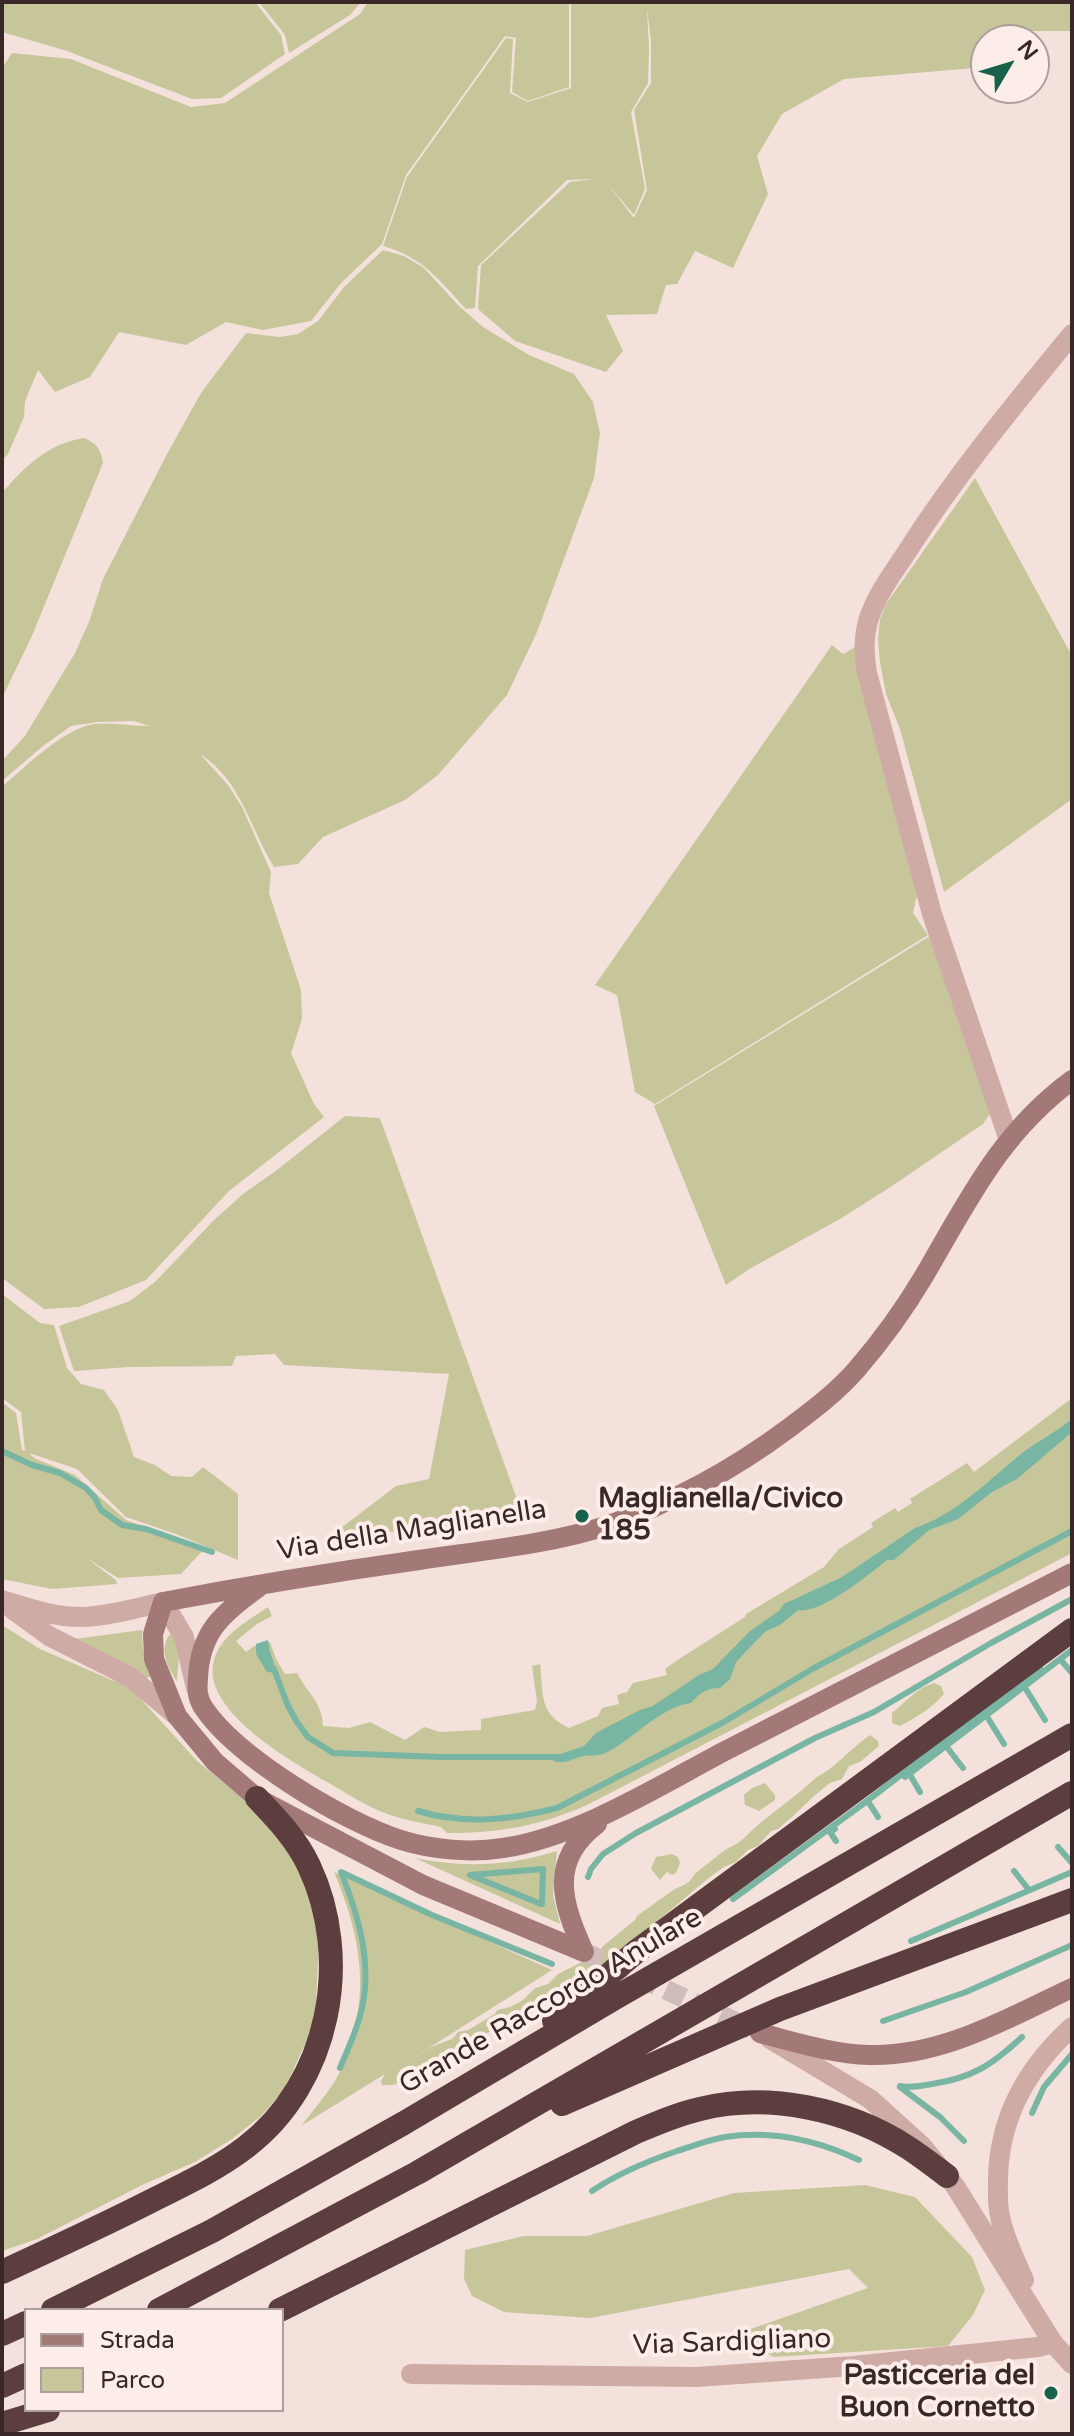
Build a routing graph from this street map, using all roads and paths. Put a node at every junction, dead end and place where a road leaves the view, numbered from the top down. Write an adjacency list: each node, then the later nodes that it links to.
1 (1072, 334): 3 (street)
2 (1072, 1080): 3 (main road, Via della Maglianella)
3 (1009, 1140): 5 (main road, Via della Maglianella)
4 (1072, 1573): 14 (main road)
5 (265, 1583): 7 (main road, Via della Maglianella); 9 (main road)
6 (2, 1601): 7 (street, Via della Maglianella); 10 (street)
7 (163, 1602): 9 (street); 10 (main road)
8 (1072, 1630): 19 (highway)
9 (198, 1696): 14 (main road)
10 (177, 1716): 13 (main road)
11 (1072, 1735): 19 (highway, Grande Raccordo Anulare)
12 (1072, 1793): 20 (highway)
13 (257, 1798): 14 (main road); 22 (highway)
14 (621, 1805)
15 (1072, 1900): 20 (highway)
16 (1072, 1988): 18 (main road)
17 (1072, 2027): 27 (street)
18 (760, 2033): 21 (street)
19 (499, 2067): 23 (highway, Grande Raccordo Anulare)
20 (464, 2146): 24 (highway)
21 (947, 2176): 25 (highway); 27 (street)
22 (2, 2272)
23 (57, 2308)
24 (163, 2308)
25 (284, 2308)
26 (24, 2324): 28 (highway)
27 (1042, 2324): 29 (street)
28 (2, 2334)
29 (1053, 2343): 30 (street); 31 (street, Via Sardigliano)
30 (1072, 2364)
31 (411, 2374)
32 (24, 2376): 33 (highway)
33 (2, 2386)
34 (41, 2412): 35 (highway)
35 (2, 2424)

